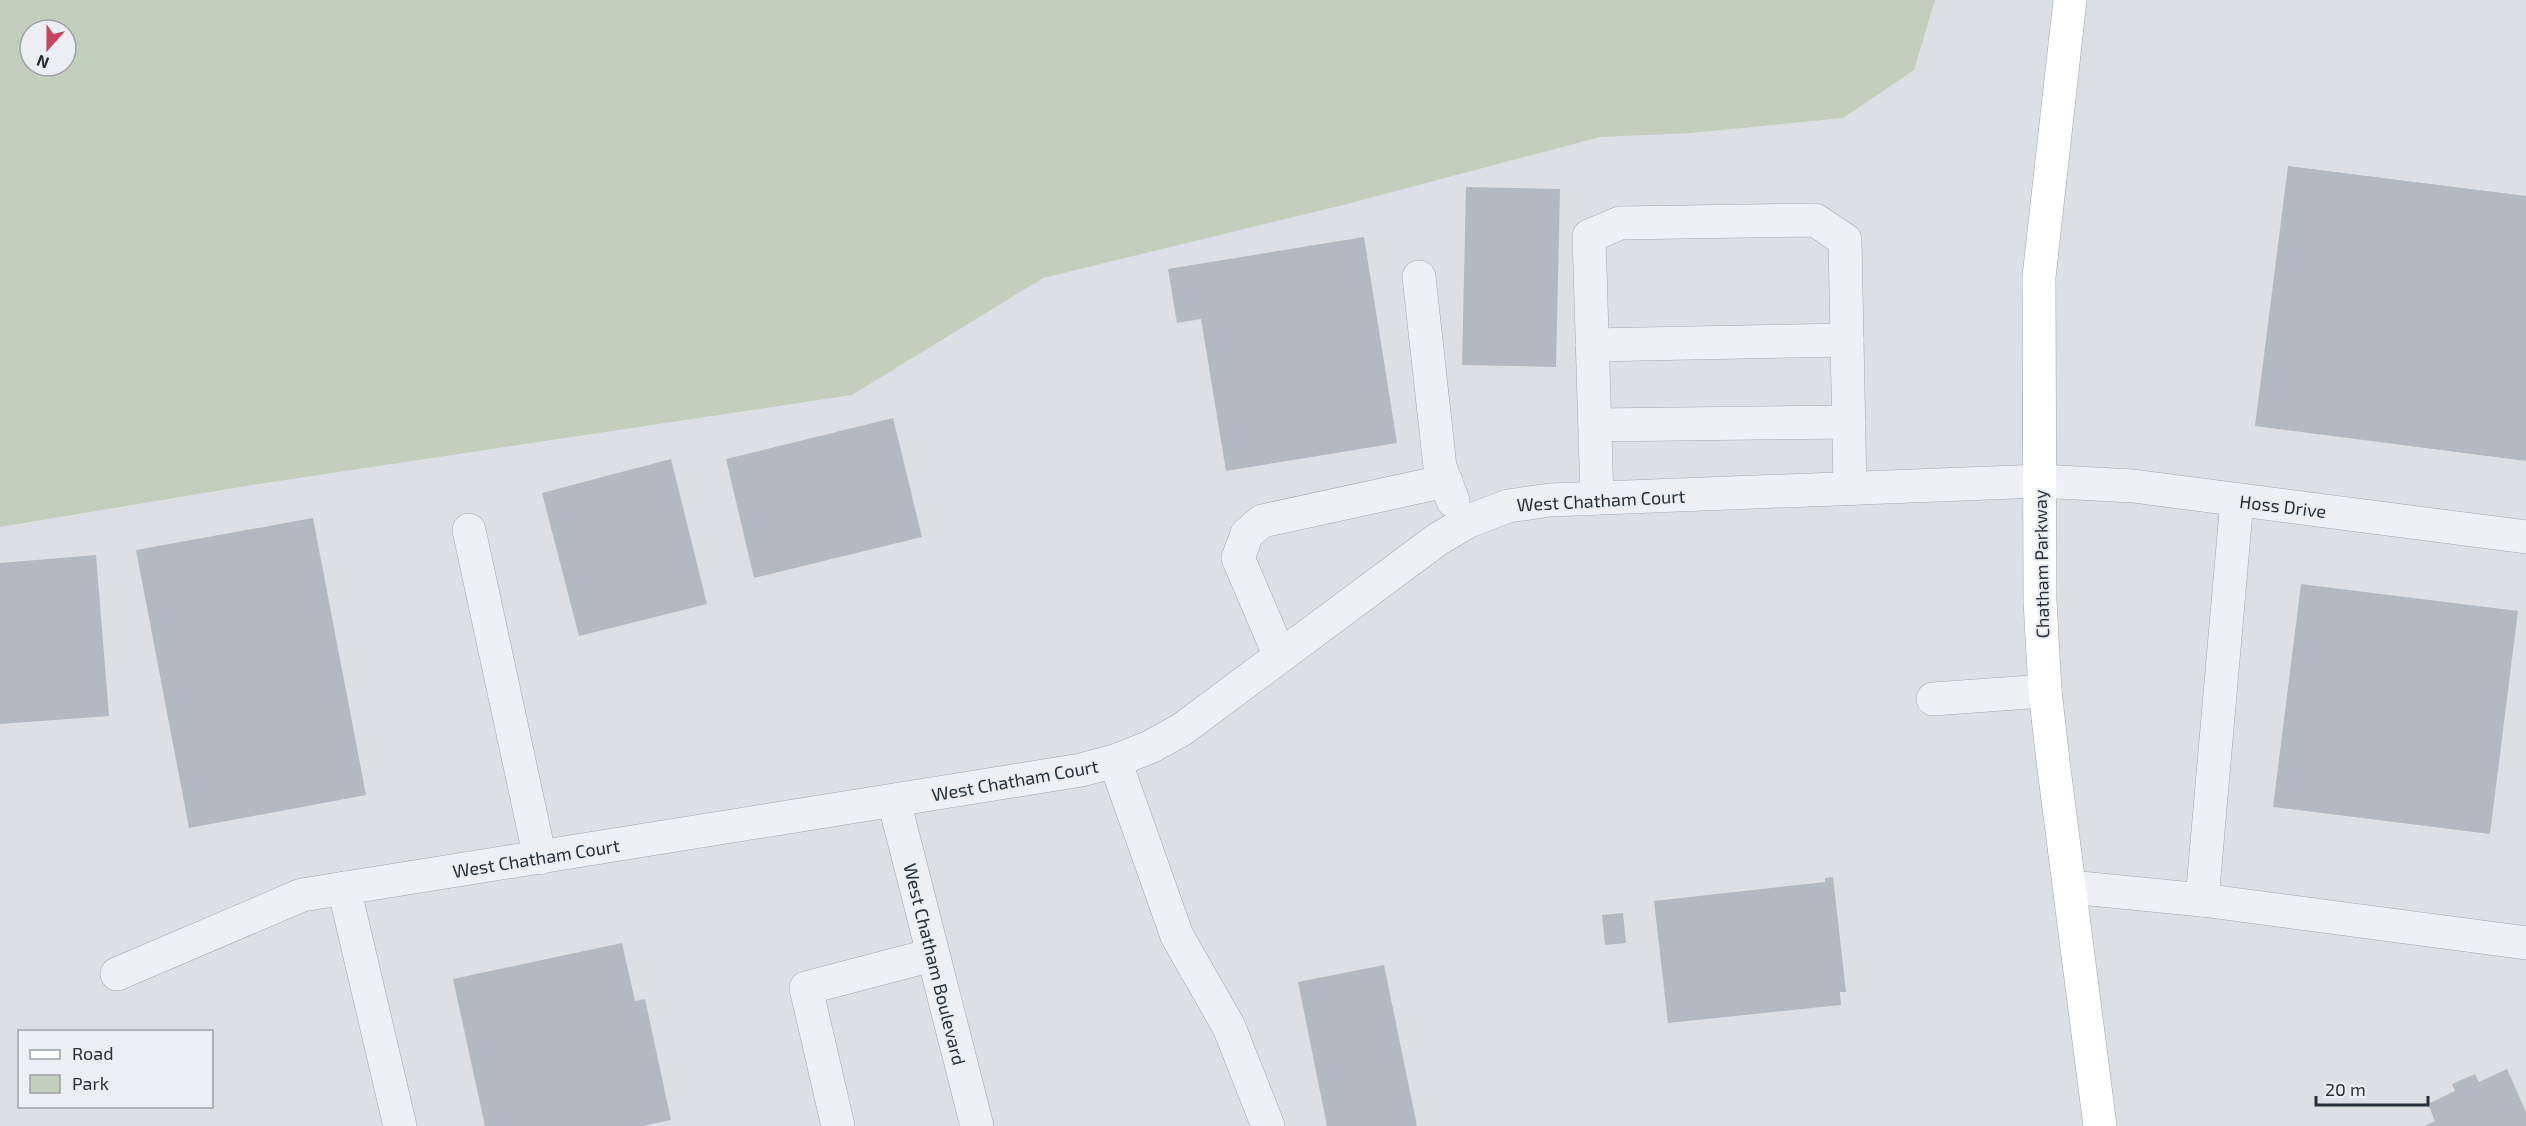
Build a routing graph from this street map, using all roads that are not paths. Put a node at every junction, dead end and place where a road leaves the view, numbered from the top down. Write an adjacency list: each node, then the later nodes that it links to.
1 (2070, 0): 8 (main road, Chatham Parkway)
2 (1419, 277): 7 (street)
3 (1847, 340): 4 (street); 4 (street); 5 (street)
4 (1592, 345): 6 (street)
5 (1849, 422): 6 (street); 9 (street)
6 (1595, 424): 10 (street)
7 (1446, 481): 12 (street); 15 (street)
8 (2039, 481): 9 (street, West Chatham Court); 11 (street, Hoss Drive); 16 (main road, Chatham Parkway)
9 (1850, 489): 10 (street, West Chatham Court)
10 (1597, 498): 12 (street, West Chatham Court)
11 (2237, 500): 14 (street, Hoss Drive); 23 (street)
12 (1461, 525): 15 (street, West Chatham Court)
13 (469, 530): 20 (street)
14 (2526, 537)
15 (1280, 656): 18 (street, West Chatham Court)
16 (2045, 691): 17 (street); 21 (main road, Chatham Parkway)
17 (1933, 699)
18 (1115, 761): 19 (street, West Chatham Court); 30 (street)
19 (894, 801): 20 (street, West Chatham Court); 25 (street, West Chatham Boulevard)
20 (540, 858): 22 (street, West Chatham Court)
21 (2070, 887): 23 (street); 31 (main road, Chatham Parkway)
22 (344, 888): 26 (street, West Chatham Court); 27 (street)
23 (2202, 900): 24 (street)
24 (2526, 943)
25 (932, 955): 28 (street); 29 (street, West Chatham Boulevard)
26 (117, 974)
27 (400, 1126)
28 (838, 1126)
29 (977, 1126)
30 (1268, 1126)
31 (2100, 1126)

